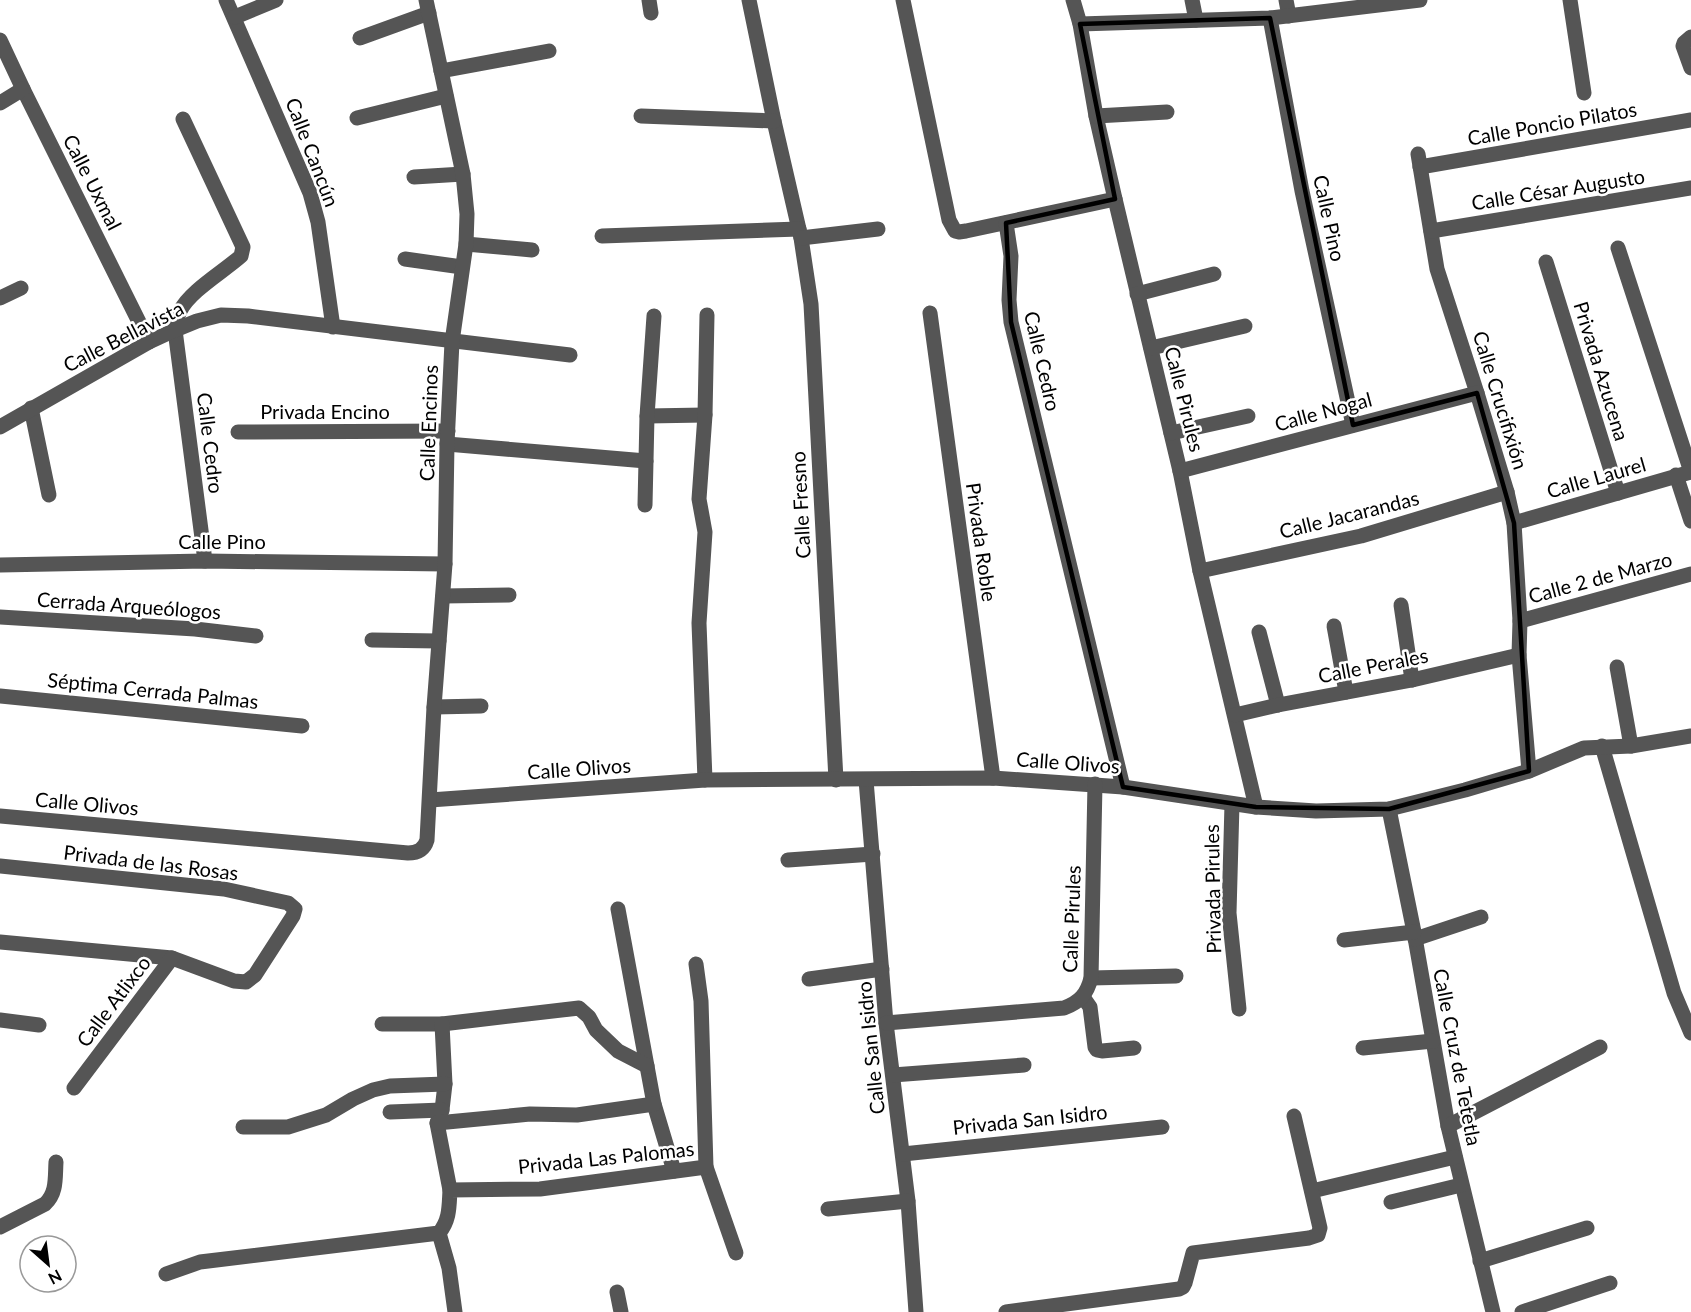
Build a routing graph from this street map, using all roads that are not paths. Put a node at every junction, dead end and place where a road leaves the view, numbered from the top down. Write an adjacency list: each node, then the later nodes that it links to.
1 (226, 0): 13 (street, Calle Cancún)
2 (276, 0): 13 (street)
3 (749, 0): 33 (street, Calle Fresno)
4 (903, 0): 39 (street)
5 (1073, 0): 16 (street, Calle Pirules)
6 (1192, 0): 15 (street)
7 (1286, 0): 12 (street)
8 (1420, 0): 10 (street)
9 (1570, 0): 24 (street)
10 (1376, 3): 12 (street)
11 (427, 7): 17 (street); 22 (street, Calle Encinos)
12 (1289, 16): 14 (street)
13 (235, 17): 58 (street, Calle Cancún)
14 (1270, 18): 15 (street); 69 (street, Calle Pino)
15 (1196, 20): 16 (street)
16 (1080, 24): 29 (street, Calle Pirules)
17 (360, 38)
18 (0, 40): 23 (street, Calle Uxmal)
19 (1687, 40): 21 (street)
20 (549, 51): 22 (street)
21 (1691, 68)
22 (441, 71): 25 (street, Calle Encinos)
23 (23, 89): 26 (street); 60 (street, Calle Uxmal)
24 (1584, 93)
25 (446, 96): 30 (street); 35 (street, Calle Encinos)
26 (0, 103)
27 (1167, 112): 29 (street)
28 (641, 116): 33 (street)
29 (1096, 116): 38 (street, Calle Pirules)
30 (357, 118)
31 (183, 119): 59 (street)
32 (1691, 120): 34 (street, Calle Poncio Pilatos)
33 (774, 121): 42 (street, Calle Fresno)
34 (1419, 160): 41 (street, Calle Crucifixión)
35 (463, 174): 36 (street); 44 (street, Calle Encinos)
36 (414, 177)
37 (1691, 188): 41 (street, Calle César Augusto)
38 (1115, 199): 39 (street); 52 (street, Calle Pirules)
39 (1006, 223): 117 (street, Calle Cedro)
40 (878, 229): 42 (street)
41 (1431, 231): 64 (street, Calle Crucifixión)
42 (800, 233): 43 (street); 114 (street, Calle Fresno)
43 (602, 236)
44 (466, 244): 46 (street); 49 (street, Calle Encinos)
45 (1618, 248): 76 (street)
46 (532, 250)
47 (405, 259): 49 (street)
48 (1546, 262): 78 (street, Privada Azucena)
49 (462, 267): 61 (street, Calle Encinos)
50 (1214, 274): 52 (street)
51 (21, 288): 53 (street)
52 (1137, 294): 62 (street, Calle Pirules)
53 (0, 298)
54 (930, 313): 112 (street, Privada Roble)
55 (706, 315): 66 (street)
56 (654, 316): 67 (street)
57 (1245, 326): 62 (street)
58 (333, 327): 59 (street, Calle Bellavista); 61 (street, Calle Bellavista)
59 (175, 330): 60 (street, Calle Bellavista); 83 (street, Calle Cedro)
60 (150, 342): 65 (street, Calle Bellavista)
61 (452, 342): 63 (street); 73 (street, Calle Encinos)
62 (1151, 348): 72 (street, Calle Pirules)
63 (570, 355)
64 (1477, 393): 69 (street, Calle Nogal); 77 (street, Calle Crucifixión)
65 (31, 408): 70 (street, Calle Bellavista); 79 (street)
66 (705, 415): 67 (street); 113 (street)
67 (648, 416): 74 (street)
68 (1248, 416): 72 (street)
69 (1353, 425): 75 (street, Calle Nogal)
70 (0, 427)
71 (238, 432): 73 (street, Privada Encino)
72 (1171, 433): 75 (street, Calle Pirules)
73 (448, 437): 74 (street, Privada Encino); 84 (street, Calle Encinos)
74 (646, 460): 80 (street)
75 (1180, 471): 86 (street, Calle Pirules)
76 (1686, 473): 78 (street, Calle Laurel); 81 (street)
77 (1507, 492): 82 (street, Calle Crucifixión); 86 (street, Calle Jacarandas)
78 (1618, 493): 82 (street, Calle Laurel)
79 (49, 495)
80 (645, 505)
81 (1691, 521)
82 (1514, 523): 92 (street, Calle Crucifixión)
83 (205, 561): 84 (street, Calle Pino); 85 (street, Calle Pino)
84 (445, 564): 89 (street, Calle Encinos)
85 (0, 565)
86 (1200, 571): 106 (street, Calle Pirules)
87 (1691, 574): 92 (street, Calle 2 de Marzo)
88 (509, 595): 89 (street)
89 (443, 596): 97 (street, Calle Encinos)
90 (1401, 605): 100 (street)
91 (0, 617): 95 (street, Cerrada Arqueólogos)
92 (1520, 621): 98 (street, Calle Crucifixión)
93 (1334, 626): 101 (street)
94 (1259, 632): 103 (street)
95 (256, 636)
96 (372, 640): 97 (street)
97 (439, 641): 105 (street, Calle Encinos)
98 (1518, 656): 100 (street, Calle Perales); 111 (street, Calle Crucifixión)
99 (1617, 666): 110 (street)
100 (1412, 680): 101 (street, Calle Perales)
101 (1346, 692): 103 (street, Calle Perales)
102 (0, 696): 107 (street, Séptima Cerrada Palmas)
103 (1278, 705): 106 (street, Calle Perales)
104 (481, 706): 105 (street)
105 (434, 707): 118 (street, Calle Encinos)
106 (1235, 715): 120 (street, Calle Pirules)
107 (302, 726)
108 (1691, 736): 110 (street, Calle Olivos)
109 (1602, 746): 110 (street, Calle Olivos); 111 (street, Calle Olivos); 146 (street)
110 (1631, 746)
111 (1529, 771): 121 (street, Calle Olivos)
112 (993, 778): 115 (street, Calle Olivos); 116 (street, Calle Olivos)
113 (705, 780): 114 (street, Calle Olivos); 118 (street, Calle Olivos)
114 (836, 780): 115 (street, Calle Olivos)
115 (866, 780): 124 (street, Calle San Isidro)
116 (1095, 784): 117 (street, Calle Olivos); 137 (street, Calle Pirules)
117 (1124, 787): 119 (street, Calle Olivos)
118 (430, 800): 123 (street, Calle Encinos)
119 (1232, 804): 120 (street, Calle Olivos); 140 (street, Privada Pirules)
120 (1256, 807): 121 (street, Calle Olivos)
121 (1389, 809): 130 (street, Calle Cruz de Tetetla)
122 (0, 816): 123 (street, Calle Olivos)
123 (421, 850)
124 (873, 854): 125 (street); 135 (street, Calle San Isidro)
125 (788, 860)
126 (0, 866): 127 (street, Privada de las Rosas)
127 (295, 909): 133 (street, Calle Atlixco)
128 (618, 909): 152 (street)
129 (1481, 917): 130 (street)
130 (1414, 936): 131 (street); 147 (street, Calle Cruz de Tetetla)
131 (1344, 940)
132 (0, 942): 133 (street)
133 (172, 958): 155 (street, Calle Atlixco)
134 (696, 964): 166 (street, Privada Las Palomas)
135 (882, 969): 138 (street); 142 (street, Calle San Isidro)
136 (1176, 976): 137 (street)
137 (1091, 978): 139 (street, Calle Pirules)
138 (809, 979)
139 (1083, 997): 142 (street, Calle Pirules); 149 (street)
140 (1239, 1009)
141 (0, 1020): 145 (street)
142 (886, 1023): 153 (street, Calle San Isidro)
143 (382, 1024): 144 (street)
144 (442, 1024): 152 (street); 154 (street)
145 (39, 1025)
146 (1691, 1033)
147 (1433, 1041): 150 (street); 160 (street, Calle Cruz de Tetetla)
148 (1600, 1047): 160 (street)
149 (1134, 1048)
150 (1363, 1048)
151 (1024, 1065): 153 (street)
152 (647, 1066): 156 (street)
153 (893, 1075): 163 (street, Calle San Isidro)
154 (445, 1084): 158 (street); 161 (street)
155 (74, 1088)
156 (654, 1104): 158 (street); 167 (street)
157 (390, 1112): 158 (street)
158 (440, 1116): 169 (street)
159 (1294, 1116): 170 (street)
160 (1448, 1126): 164 (street, Calle Cruz de Tetetla)
161 (243, 1127)
162 (1162, 1127): 163 (street, Privada San Isidro)
163 (903, 1154): 171 (street, Calle San Isidro)
164 (1455, 1157): 168 (street, Calle Cruz de Tetetla); 170 (street)
165 (56, 1162): 174 (street)
166 (706, 1167): 167 (street, Privada Las Palomas); 177 (street)
167 (674, 1171): 169 (street, Privada Las Palomas)
168 (1461, 1185): 172 (street); 178 (street, Calle Cruz de Tetetla)
169 (450, 1190): 176 (street)
170 (1312, 1191): 185 (street)
171 (908, 1201): 173 (street); 184 (street, Calle San Isidro)
172 (1391, 1202)
173 (828, 1209)
174 (0, 1227)
175 (1587, 1228): 178 (street)
176 (440, 1233): 179 (street); 182 (street)
177 (736, 1253)
178 (1480, 1262): 186 (street, Calle Cruz de Tetetla)
179 (166, 1274)
180 (1610, 1284): 187 (street)
181 (617, 1292): 183 (street)
182 (455, 1312)
183 (621, 1312)
184 (916, 1312)
185 (1006, 1312)
186 (1492, 1312)
187 (1522, 1312)

